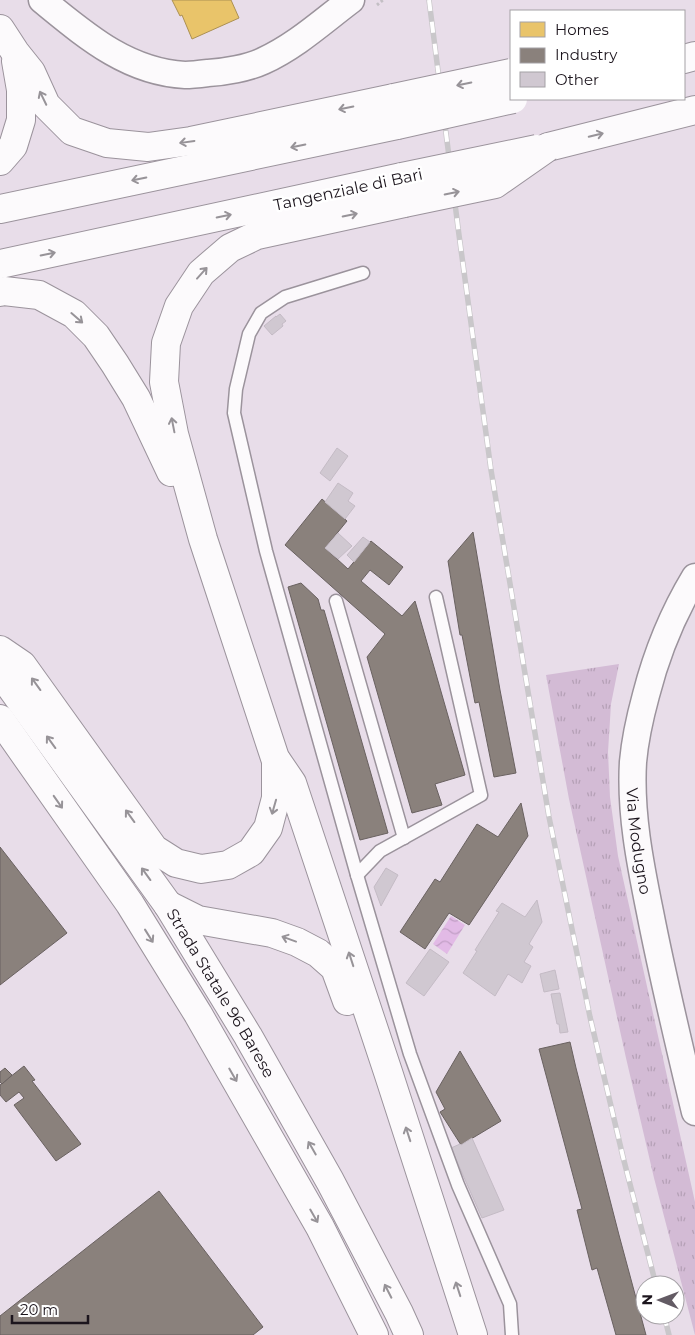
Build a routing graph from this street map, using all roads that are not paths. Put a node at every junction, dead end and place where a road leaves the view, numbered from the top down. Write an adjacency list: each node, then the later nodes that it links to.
1 (42, 0): 5 (street)
2 (63, 0): 5 (street)
3 (351, 0): 5 (street)
4 (0, 30): 6 (main road)
5 (90, 38)
6 (15, 52): 10 (main road, one-way to 6); 11 (main road)
7 (510, 73): 10 (main road, one-way to 10, bridge)
8 (510, 99): 10 (main road, bridge)
9 (695, 110): 12 (main road, Tangenziale di Bari, one-way to 9, bridge)
10 (396, 111): 13 (main road, one-way to 13)
11 (0, 161)
12 (403, 190): 14 (main road, Tangenziale di Bari, one-way to 12); 17 (main road, one-way to 12)
13 (0, 209)
14 (0, 264)
15 (363, 274): 26 (lane)
16 (0, 292): 17 (main road, one-way to 17)
17 (203, 539): 24 (main road)
18 (695, 577): 29 (street, Via Modugno)
19 (436, 597): 25 (lane)
20 (336, 601): 25 (lane)
21 (0, 650): 24 (main road, one-way to 21)
22 (0, 672): 27 (main road, Strada Statale 96 Barese, one-way to 22)
23 (0, 718): 30 (main road, Strada Statale 96 Barese, one-way to 30)
24 (276, 758): 28 (main road, one-way to 24)
25 (404, 838): 26 (lane)
26 (357, 875): 33 (lane)
27 (168, 905): 28 (main road, one-way to 27); 31 (main road, Strada Statale 96 Barese, one-way to 27)
28 (388, 1072): 32 (main road, one-way to 28)
29 (695, 1112)
30 (374, 1335)
31 (409, 1335)
32 (473, 1335)
33 (512, 1335)

